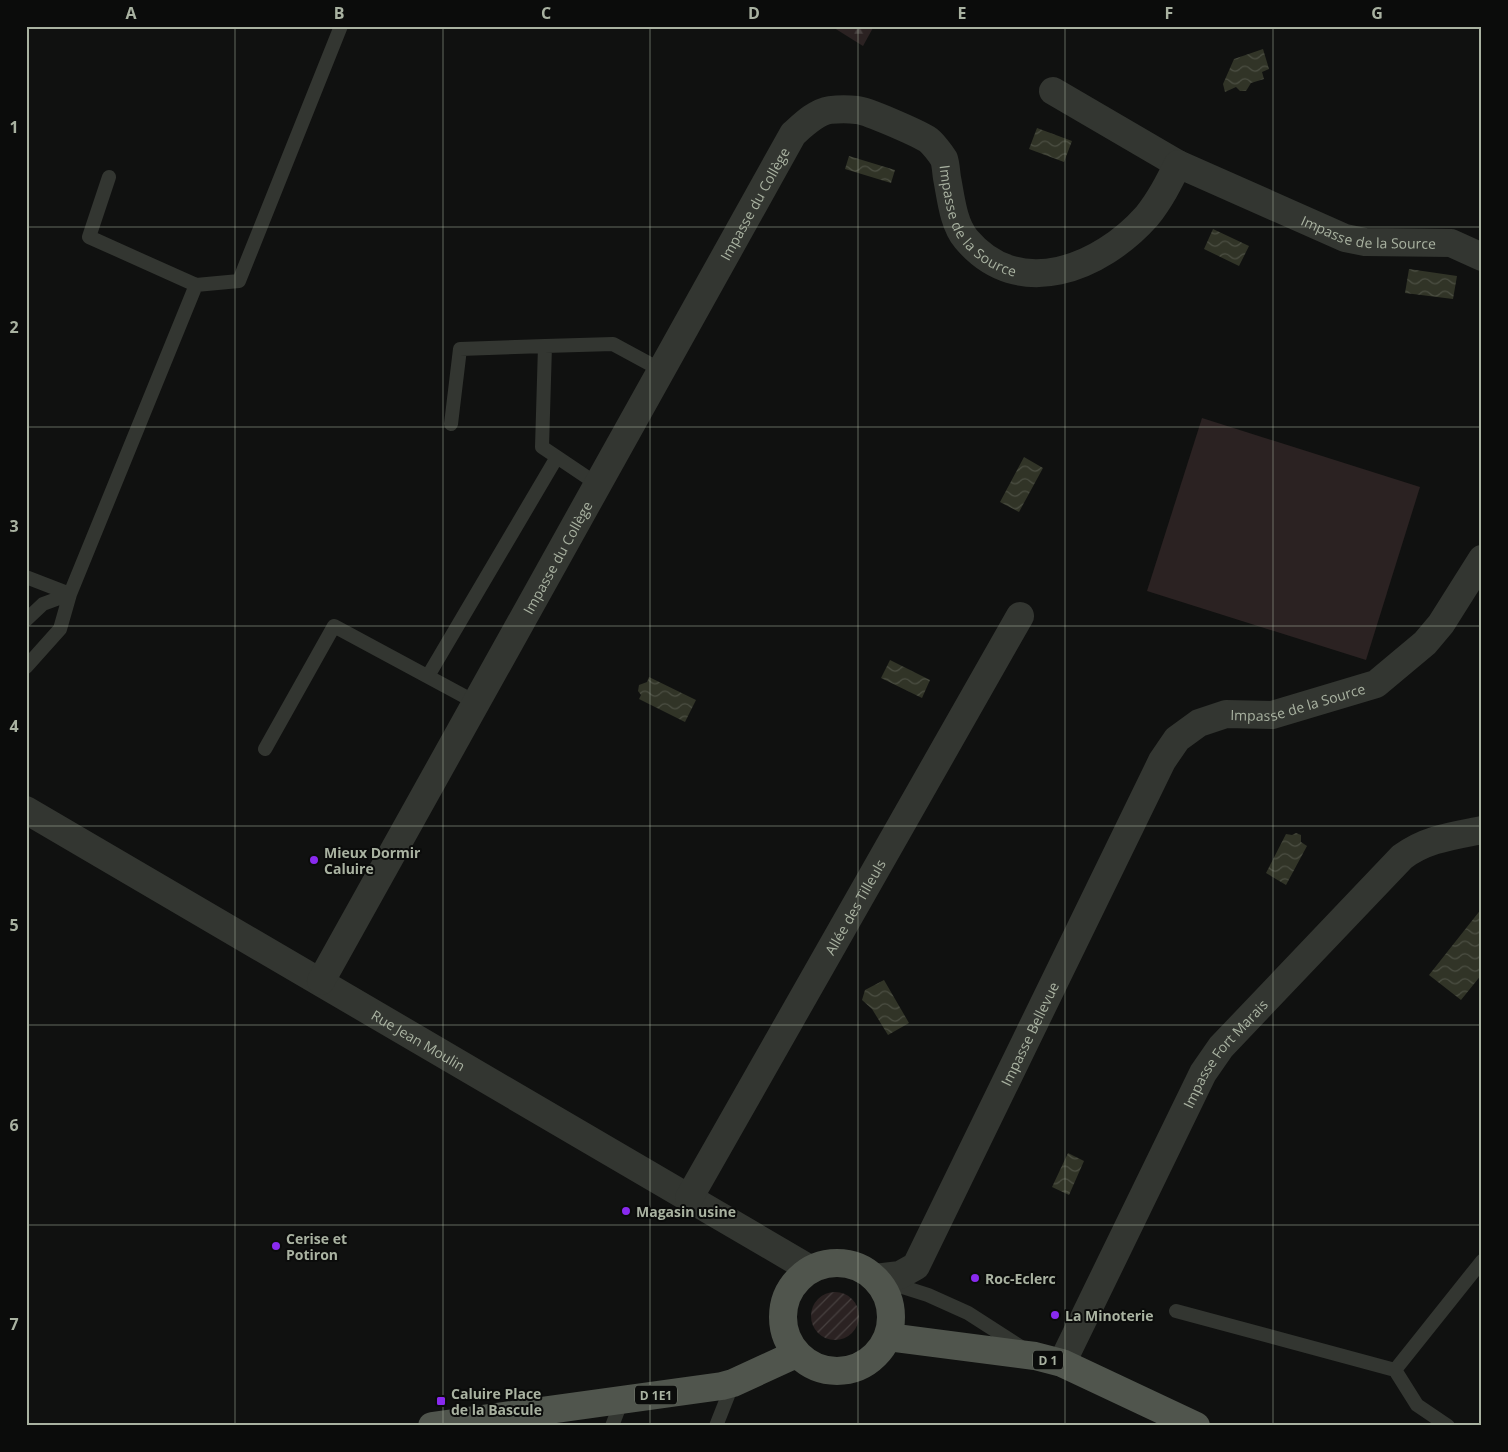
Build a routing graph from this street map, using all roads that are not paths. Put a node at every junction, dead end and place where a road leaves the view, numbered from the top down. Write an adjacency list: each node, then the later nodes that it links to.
1 (341, 26): 7 (lane)
2 (1054, 91): 4 (street, Impasse de la Source)
3 (793, 134): 4 (street, Impasse de la Source); 9 (street, Impasse du Collège)
4 (1178, 164): 6 (street, Impasse de la Source)
5 (109, 177): 7 (lane)
6 (1482, 257)
7 (196, 285): 15 (lane)
8 (544, 346): 9 (lane); 10 (lane); 11 (lane)
9 (661, 370): 12 (street, Impasse du Collège)
10 (450, 424)
11 (557, 457): 12 (lane); 19 (lane)
12 (597, 484): 20 (street, Impasse du Collège)
13 (1482, 559): 22 (street, Impasse de la Source)
14 (26, 577): 15 (lane)
15 (70, 594): 17 (lane); 18 (lane)
16 (1020, 616): 26 (street, Allée des Tilleuls)
17 (26, 620)
18 (26, 667)
19 (428, 676): 20 (lane); 21 (lane)
20 (475, 702): 25 (street, Impasse du Collège)
21 (265, 749)
22 (1162, 761): 29 (street, Impasse Bellevue)
23 (26, 810): 25 (street, Rue Jean Moulin)
24 (1482, 830): 34 (street, Impasse Fort Marais)
25 (321, 981): 26 (street, Rue Jean Moulin)
26 (689, 1198): 28 (street, Rue Jean Moulin)
27 (1482, 1261): 35 (lane)
28 (810, 1269): 29 (main road); 32 (main road)
29 (875, 1278): 31 (main road); 33 (lane)
30 (1176, 1312): 35 (lane)
31 (888, 1338): 32 (main road); 33 (main road, D 1)
32 (796, 1354): 36 (main road, D 1E1)
33 (1035, 1356): 34 (main road, D 1)
34 (1062, 1363): 41 (main road, D 1)
35 (1395, 1370): 42 (lane)
36 (732, 1383): 37 (main road, D 1E1); 40 (lane)
37 (622, 1400): 38 (main road, D 1E1); 39 (lane)
38 (432, 1426)
39 (612, 1426)
40 (716, 1426)
41 (1196, 1426)
42 (1448, 1426)

